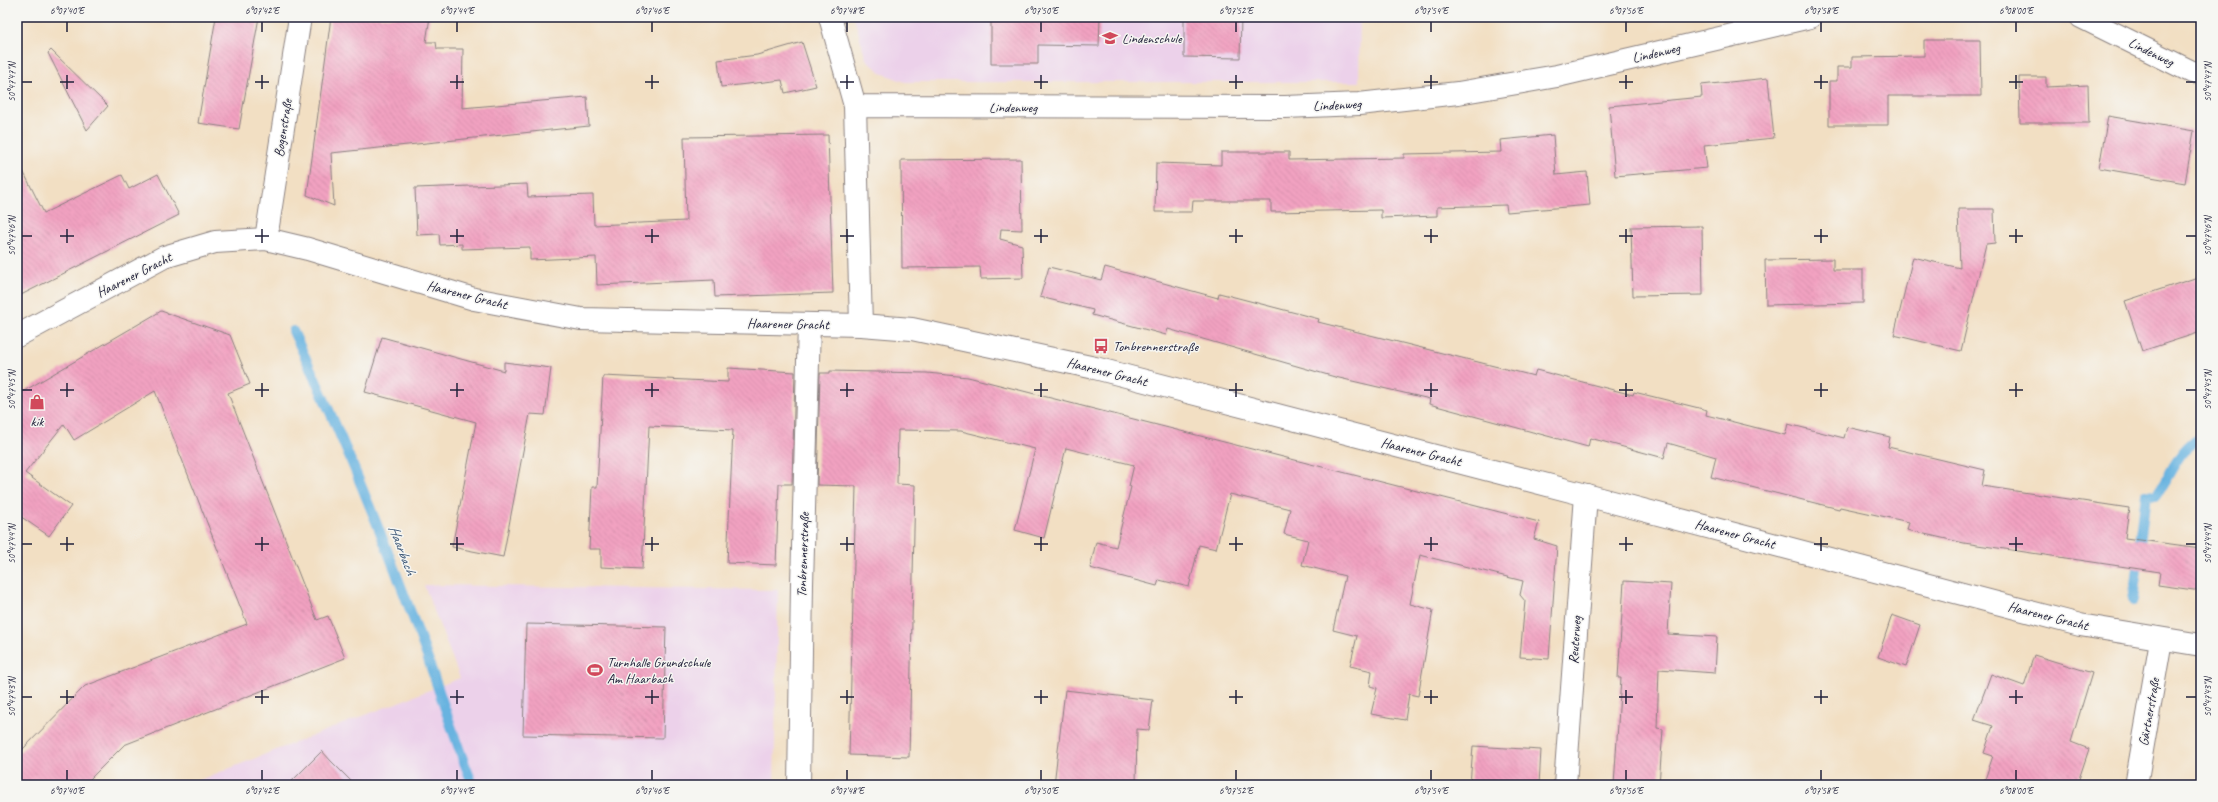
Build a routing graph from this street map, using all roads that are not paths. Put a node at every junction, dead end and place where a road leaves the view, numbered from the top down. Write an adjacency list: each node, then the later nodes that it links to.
1 (300, 17): 7 (street, Bogenstraße)
2 (830, 17): 6 (street)
3 (1810, 17): 6 (street, Lindenweg)
4 (2081, 17): 5 (street, Lindenweg)
5 (2201, 73)
6 (855, 106): 9 (street)
7 (266, 239): 8 (street, Haarener Gracht); 10 (street, Haarener Gracht)
8 (809, 324): 9 (street, Haarener Gracht); 14 (street, Tonbrennerstraße)
9 (861, 325): 11 (street, Haarener Gracht)
10 (17, 336)
11 (1586, 495): 12 (street, Haarener Gracht); 15 (street, Reuterweg)
12 (2161, 640): 13 (street, Haarener Gracht); 16 (street, Gärtnerstraße)
13 (2201, 645)
14 (799, 785)
15 (1565, 785)
16 (2136, 785)

